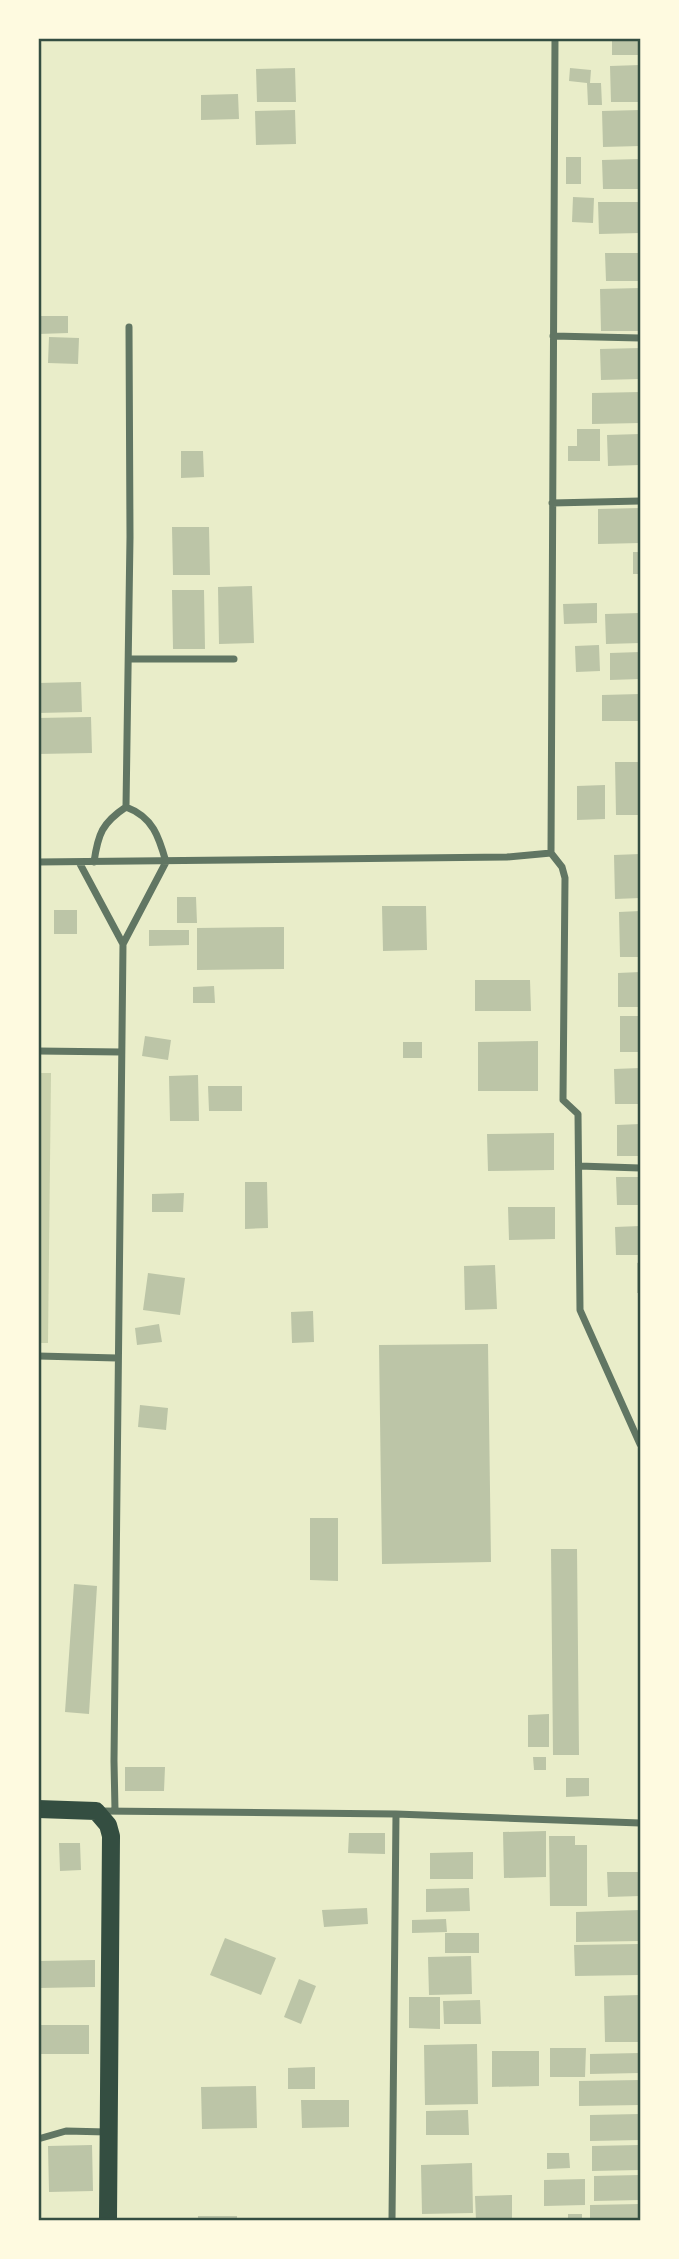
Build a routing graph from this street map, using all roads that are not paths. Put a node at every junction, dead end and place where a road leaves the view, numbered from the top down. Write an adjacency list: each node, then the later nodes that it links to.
1 (555, 38): 3 (street)
2 (129, 327): 7 (street)
3 (553, 336): 4 (street); 6 (street)
4 (640, 338)
5 (640, 502): 6 (street)
6 (552, 503): 10 (street)
7 (129, 659): 8 (street); 9 (street)
8 (234, 659)
9 (126, 807): 13 (street); 14 (street)
10 (551, 853): 14 (street); 18 (street)
11 (38, 862): 12 (street)
12 (79, 862): 13 (street); 15 (street)
13 (94, 862): 14 (street)
14 (166, 862): 15 (street)
15 (123, 944): 17 (street)
16 (38, 1051): 17 (street)
17 (121, 1052): 21 (street)
18 (579, 1166): 19 (street); 22 (street)
19 (640, 1168)
20 (38, 1356): 21 (street)
21 (117, 1358): 24 (street)
22 (640, 1444)
23 (38, 1810): 25 (main road)
24 (115, 1810): 25 (street); 26 (street)
25 (96, 1811): 28 (main road)
26 (396, 1814): 27 (street); 31 (street)
27 (640, 1823)
28 (110, 2132): 29 (street); 30 (main road)
29 (38, 2138)
30 (108, 2221)
31 (392, 2221)

